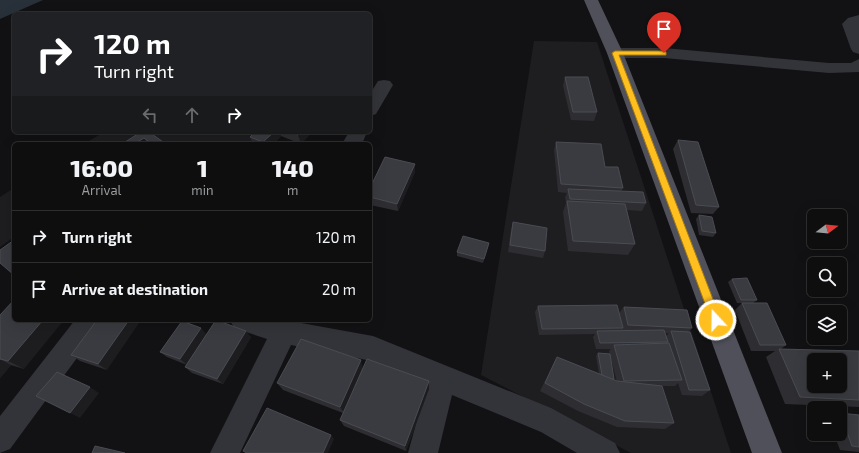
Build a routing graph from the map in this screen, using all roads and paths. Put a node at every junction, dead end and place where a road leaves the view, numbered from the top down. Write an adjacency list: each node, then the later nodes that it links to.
1 (591, 0): 4 (main road)
2 (859, 20): 3 (street)
3 (859, 49)
4 (615, 53): 5 (street); 16 (main road)
5 (859, 64)
6 (384, 85): 7 (street)
7 (372, 106)
8 (88, 322): 12 (street)
9 (258, 322): 10 (street)
10 (288, 326): 11 (street); 13 (street)
11 (442, 379): 14 (street); 15 (street)
12 (0, 439)
13 (225, 453)
14 (424, 453)
15 (605, 453)
16 (767, 453)

